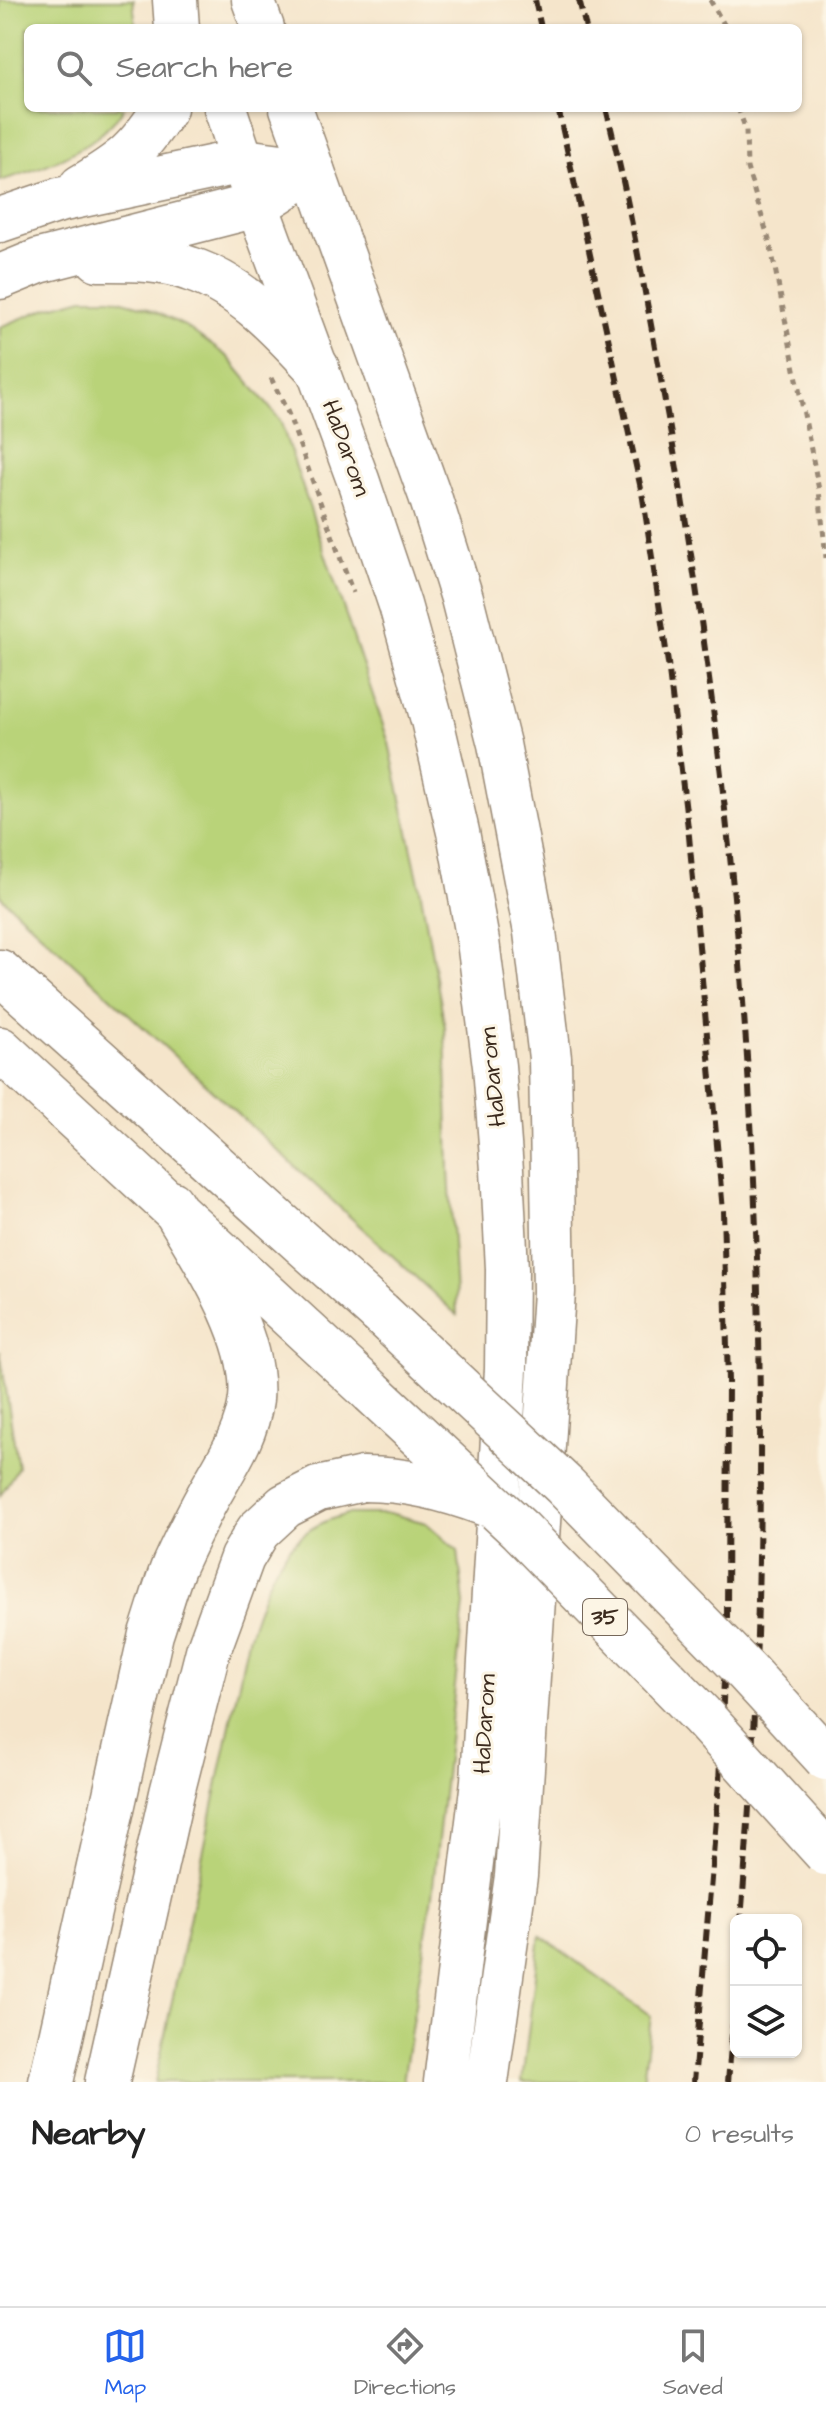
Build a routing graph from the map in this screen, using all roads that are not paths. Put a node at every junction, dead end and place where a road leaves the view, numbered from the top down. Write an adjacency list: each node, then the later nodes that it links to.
1 (175, 0): 4 (highway)
2 (185, 0): 5 (main road)
3 (253, 0): 6 (main road)
4 (177, 24)
5 (194, 24)
6 (262, 24)
7 (162, 112): 12 (highway)
8 (226, 112): 10 (main road, HaDarom)
9 (292, 112): 11 (main road, HaDarom)
10 (243, 161): 11 (highway); 12 (highway); 13 (main road, HaDarom)
11 (312, 170): 13 (highway); 26 (main road, HaDarom)
12 (59, 200): 14 (highway)
13 (257, 205): 15 (highway); 16 (main road, HaDarom)
14 (0, 220)
15 (20, 269): 16 (highway)
16 (317, 368): 25 (main road, HaDarom)
17 (0, 972): 21 (highway, 35, bridge)
18 (0, 1049): 19 (highway, 35)
19 (171, 1203): 20 (highway, 35, bridge); 23 (highway)
20 (495, 1507): 22 (highway, 35, bridge); 24 (highway, bridge)
21 (826, 1758)
22 (826, 1853)
23 (51, 2082)
24 (107, 2082)
25 (445, 2082)
26 (487, 2082)

